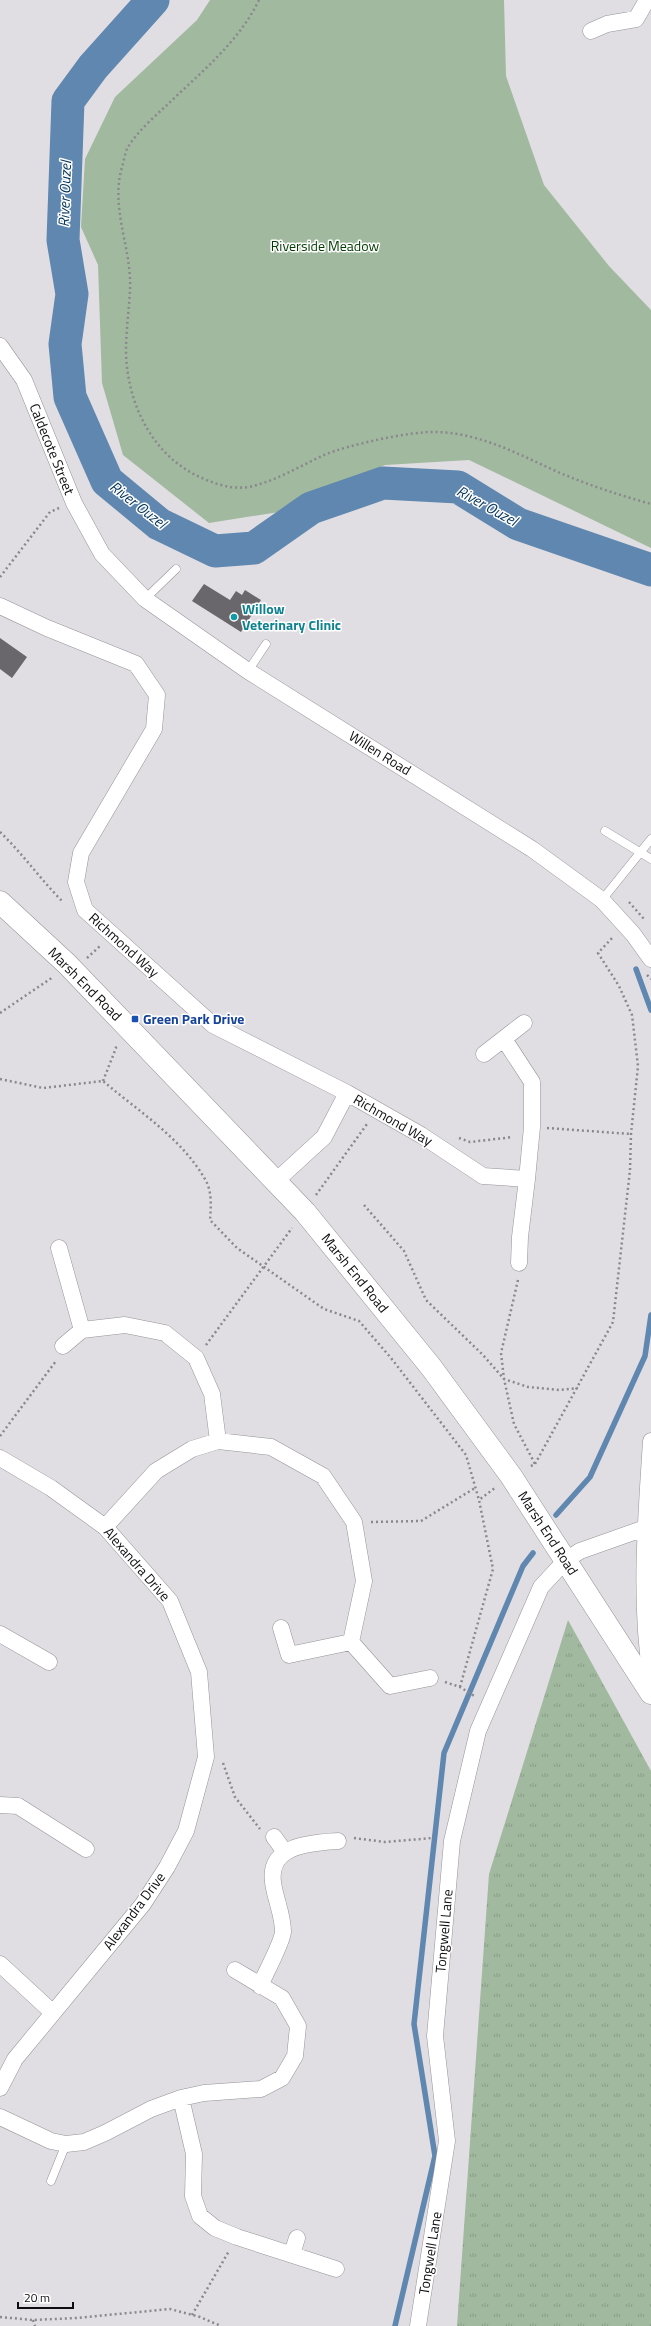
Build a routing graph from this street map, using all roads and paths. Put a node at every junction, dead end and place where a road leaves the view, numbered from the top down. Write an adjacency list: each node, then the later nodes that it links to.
1 (259, 0): 6 (path)
2 (647, 0): 3 (street)
3 (591, 31)
4 (0, 346): 5 (street, Caldecote Street)
5 (74, 503): 7 (street, Caldecote Street); 9 (path)
6 (651, 504)
7 (102, 554): 10 (street, Willen Road)
8 (176, 569): 10 (lane)
9 (0, 577)
10 (145, 599): 13 (street, Willen Road)
11 (1, 608): 33 (street, Richmond Way)
12 (266, 644): 13 (lane)
13 (248, 671): 19 (street, Willen Road)
14 (605, 830): 17 (lane)
15 (0, 832): 21 (path)
16 (651, 839): 17 (lane)
17 (640, 853): 18 (lane); 19 (lane)
18 (651, 859)
19 (602, 900): 24 (street, Willen Road)
20 (0, 902): 25 (street, Marsh End Road)
21 (66, 904)
22 (613, 937): 45 (path)
23 (104, 942): 25 (path)
24 (651, 959)
25 (67, 964): 26 (path); 36 (street, Marsh End Road)
26 (0, 1013)
27 (524, 1023): 29 (street)
28 (114, 1038): 32 (path)
29 (504, 1038): 30 (street); 35 (street)
30 (484, 1054)
31 (0, 1079): 32 (path)
32 (103, 1081): 41 (path)
33 (346, 1092): 34 (street, Richmond Way); 36 (street)
34 (377, 1110): 35 (street, Richmond Way); 38 (path)
35 (527, 1178): 40 (street)
36 (276, 1181): 38 (street, Marsh End Road)
37 (364, 1205): 45 (path)
38 (305, 1212): 41 (path); 56 (street, Marsh End Road)
39 (59, 1248): 42 (street)
40 (520, 1263)
41 (264, 1265): 44 (path); 51 (path)
42 (82, 1330): 43 (street); 44 (street)
43 (64, 1346): 46 (path)
44 (196, 1358): 47 (street)
45 (578, 1388): 50 (path)
46 (0, 1436)
47 (218, 1441): 53 (street); 54 (street)
48 (651, 1441): 55 (street)
49 (0, 1458): 54 (street, Alexandra Drive)
50 (535, 1464)
51 (475, 1488): 52 (path); 53 (path)
52 (479, 1500)
53 (354, 1522): 60 (street)
54 (105, 1526): 65 (street, Alexandra Drive)
55 (645, 1528): 56 (street, Tongwell Lane); 57 (street)
56 (566, 1560): 64 (street, Marsh End Road); 90 (street, Tongwell Lane)
57 (648, 1571): 62 (street)
58 (280, 1628): 60 (street)
59 (0, 1634): 61 (street)
60 (351, 1642): 63 (street)
61 (49, 1662)
62 (651, 1677)
63 (430, 1678)
64 (651, 1693)
65 (206, 1757): 67 (path); 75 (street, Alexandra Drive)
66 (0, 1805): 70 (street)
67 (274, 1837): 71 (street)
68 (432, 1838): 69 (path)
69 (338, 1841): 71 (street)
70 (86, 1849)
71 (285, 1852): 74 (street)
72 (0, 1964): 75 (street)
73 (235, 1970): 74 (street)
74 (260, 1986): 77 (street)
75 (52, 2012): 76 (street, Alexandra Drive)
76 (0, 2088)
77 (182, 2098): 79 (street); 81 (street)
78 (0, 2117): 79 (street)
79 (66, 2144): 80 (lane)
80 (51, 2181)
81 (237, 2237): 83 (street); 85 (path)
82 (297, 2238): 83 (street)
83 (292, 2254): 84 (street)
84 (336, 2269)
85 (192, 2315): 87 (path); 89 (path)
86 (0, 2317): 87 (path)
87 (34, 2320): 88 (path)
88 (35, 2326)
89 (221, 2326)
90 (418, 2326)

